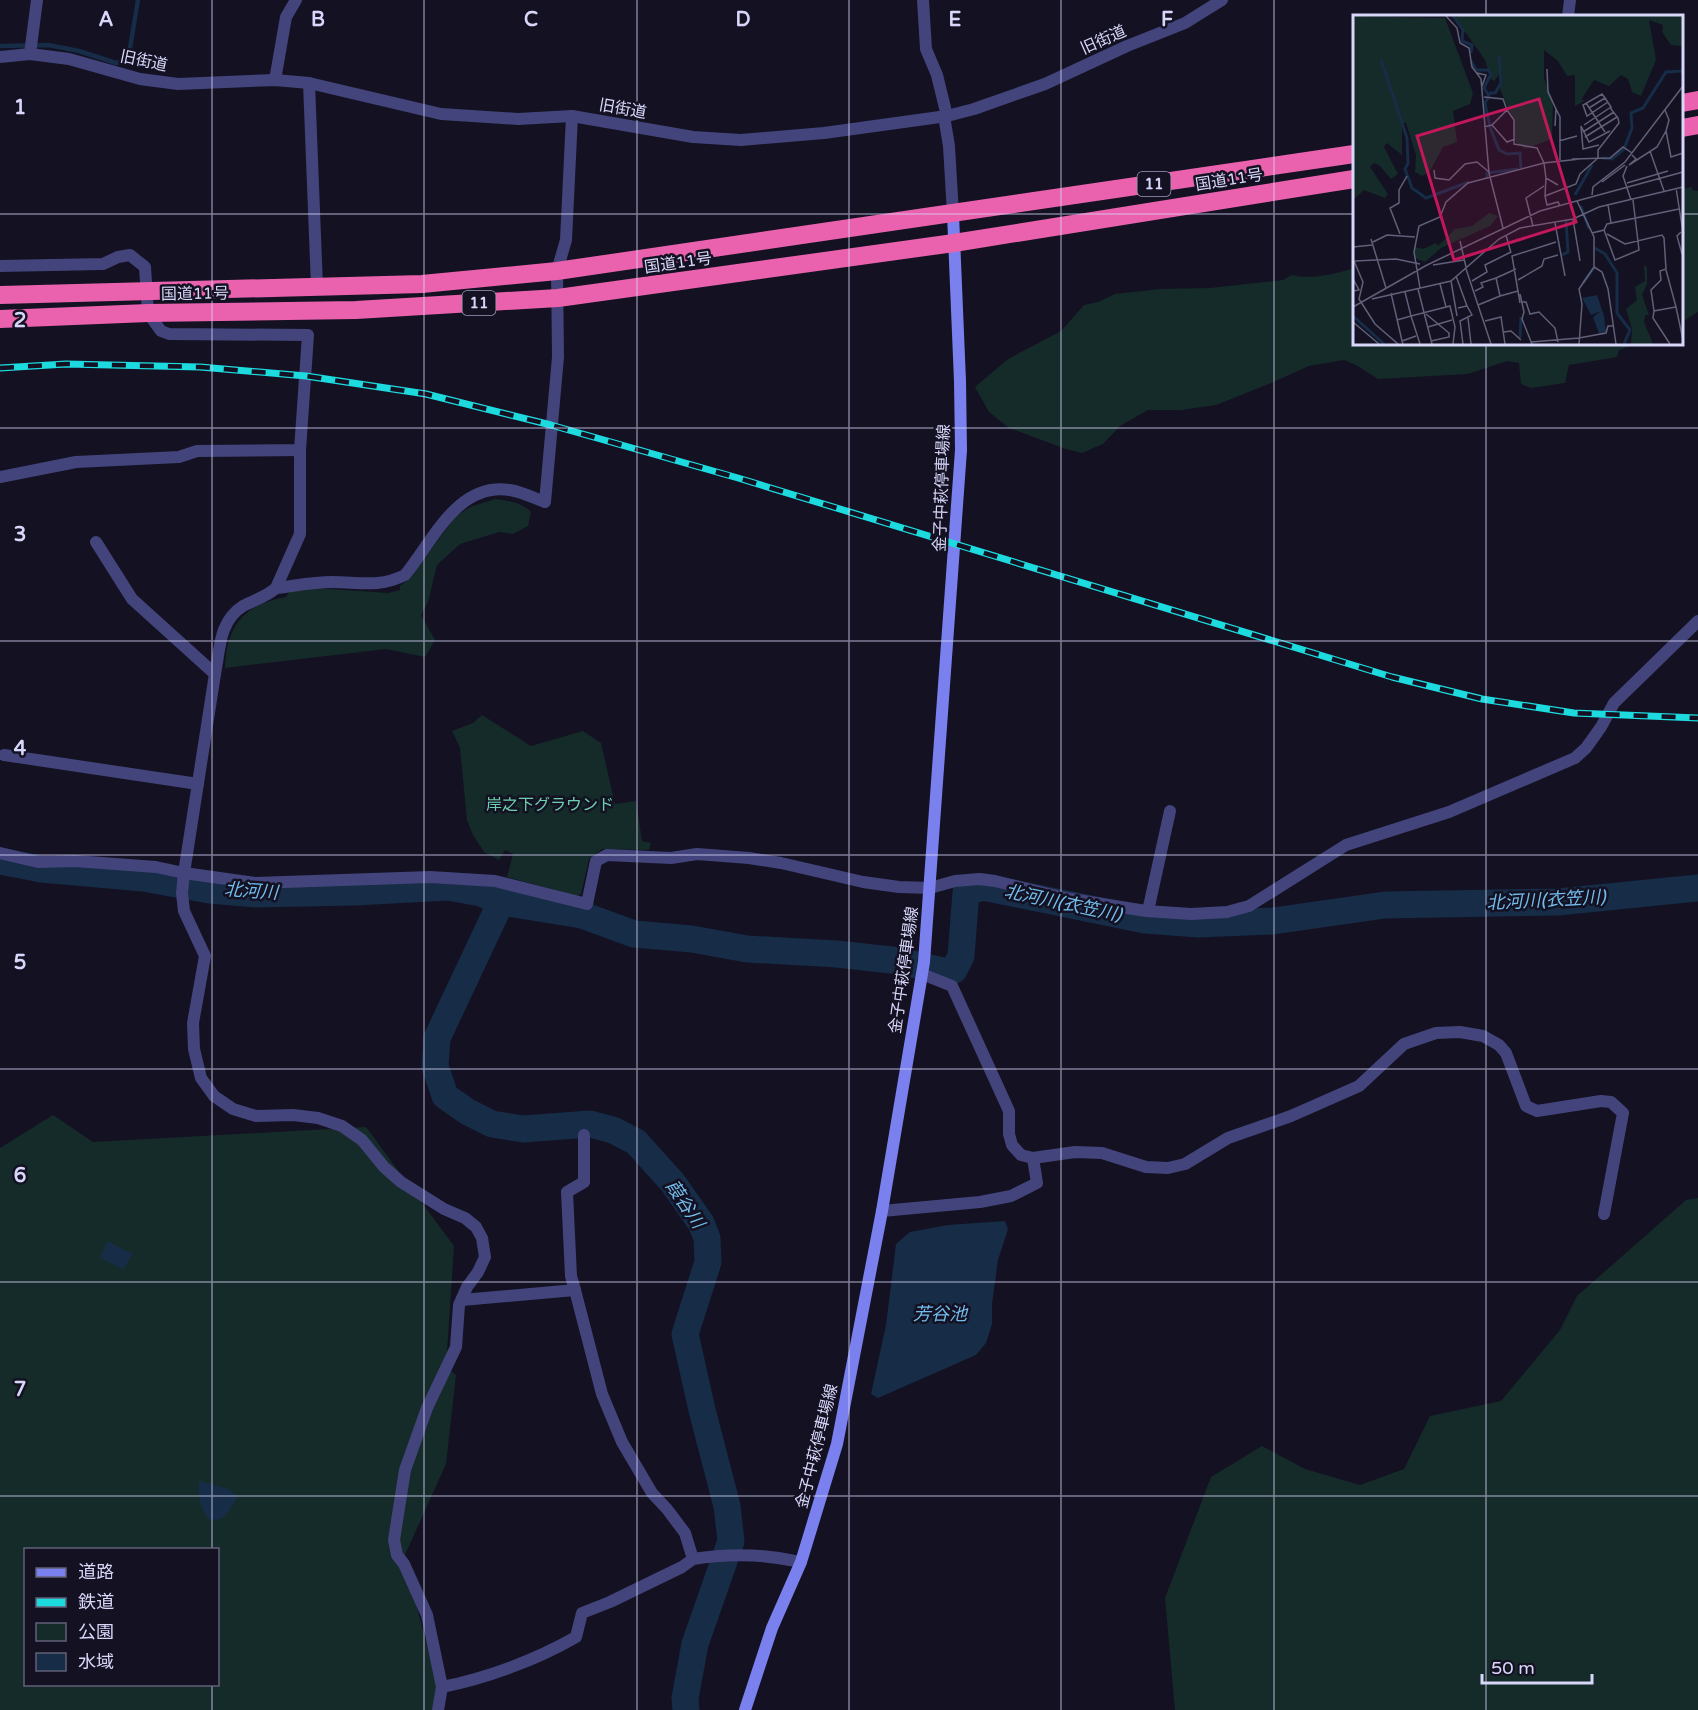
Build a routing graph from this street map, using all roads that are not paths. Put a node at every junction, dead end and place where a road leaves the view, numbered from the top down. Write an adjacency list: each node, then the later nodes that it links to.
1 (37, 0): 7 (street)
2 (296, 0): 9 (street)
3 (923, 0): 14 (street)
4 (1222, 0): 14 (street, 旧街道)
5 (1570, 0): 6 (street)
6 (1568, 15)
7 (31, 47): 8 (street, 旧街道); 9 (street, 旧街道)
8 (0, 57)
9 (275, 80): 10 (street, 旧街道)
10 (309, 83): 13 (street, 旧街道); 23 (street)
11 (1698, 100): 12 (highway)
12 (1683, 103)
13 (572, 116): 14 (street, 旧街道); 22 (street)
14 (945, 116): 19 (street)
15 (1698, 125): 16 (highway)
16 (1683, 128)
17 (1353, 154): 19 (highway, 国道11号 / 11)
18 (1353, 179): 20 (highway, 国道11号 / 11)
19 (953, 214): 20 (main road, 金子中萩停車場線); 22 (highway, 国道11号 / 11)
20 (954, 243): 26 (highway, 国道11号 / 11); 40 (main road, 金子中萩停車場線)
21 (0, 266): 24 (street)
22 (557, 271): 23 (highway, 国道11号 / 11); 26 (street)
23 (317, 287): 24 (highway, 国道11号 / 11)
24 (148, 291): 25 (highway, 国道11号 / 11); 27 (street)
25 (0, 295)
26 (558, 298): 27 (highway, 国道11号 / 11); 32 (street)
27 (148, 313): 28 (highway, 国道11号 / 11); 29 (street)
28 (0, 319)
29 (300, 450): 30 (street); 32 (street)
30 (0, 477)
31 (96, 542): 34 (street)
32 (276, 588): 34 (street)
33 (1698, 621): 41 (street)
34 (215, 674): 36 (street)
35 (4, 755): 36 (street)
36 (198, 784): 39 (street)
37 (1170, 811): 41 (street)
38 (0, 853): 39 (street)
39 (183, 876): 40 (street); 48 (street)
40 (930, 888): 41 (street); 42 (main road, 金子中萩停車場線)
41 (1148, 911)
42 (923, 969): 44 (street); 45 (main road, 金子中萩停車場線)
43 (584, 1135): 47 (street)
44 (1033, 1158): 45 (street); 46 (street)
45 (882, 1211): 50 (main road, 金子中萩停車場線)
46 (1604, 1214)
47 (575, 1290): 48 (street); 49 (street)
48 (462, 1300): 51 (street)
49 (693, 1559): 50 (street); 51 (street)
50 (801, 1562): 53 (main road, 金子中萩停車場線)
51 (442, 1687): 52 (street)
52 (438, 1710)
53 (745, 1710)

